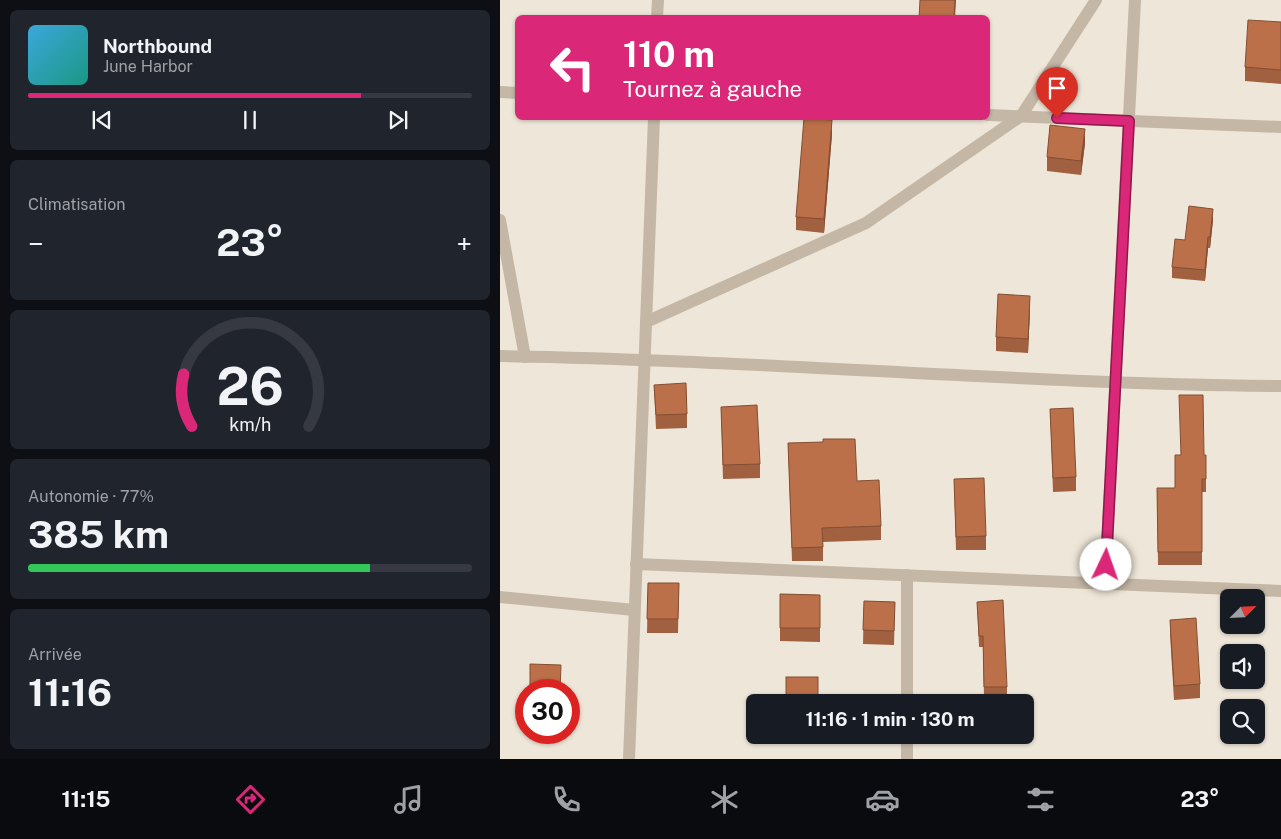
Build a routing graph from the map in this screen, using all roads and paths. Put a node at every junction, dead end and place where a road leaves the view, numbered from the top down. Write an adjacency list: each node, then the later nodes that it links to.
1 (658, 0): 4 (street)
2 (1096, 0): 8 (street)
3 (1135, 0): 10 (street)
4 (657, 15)
5 (500, 92): 6 (street)
6 (515, 93)
7 (990, 115): 8 (street)
8 (1022, 116): 10 (street); 13 (street)
9 (654, 120): 13 (street)
10 (1129, 121): 11 (street); 17 (street)
11 (1281, 127)
12 (500, 220): 15 (street)
13 (646, 322): 16 (street)
14 (500, 356): 15 (street)
15 (525, 357): 16 (street)
16 (644, 359): 17 (street); 19 (street)
17 (1115, 382): 18 (street); 21 (street)
18 (1281, 386)
19 (636, 564): 20 (street); 24 (street)
20 (907, 575): 21 (street); 25 (street)
21 (1105, 584): 22 (street)
22 (1281, 590)
23 (500, 597): 24 (street)
24 (634, 610): 27 (street)
25 (907, 694)
26 (907, 744): 28 (street)
27 (629, 759)
28 (907, 759)

